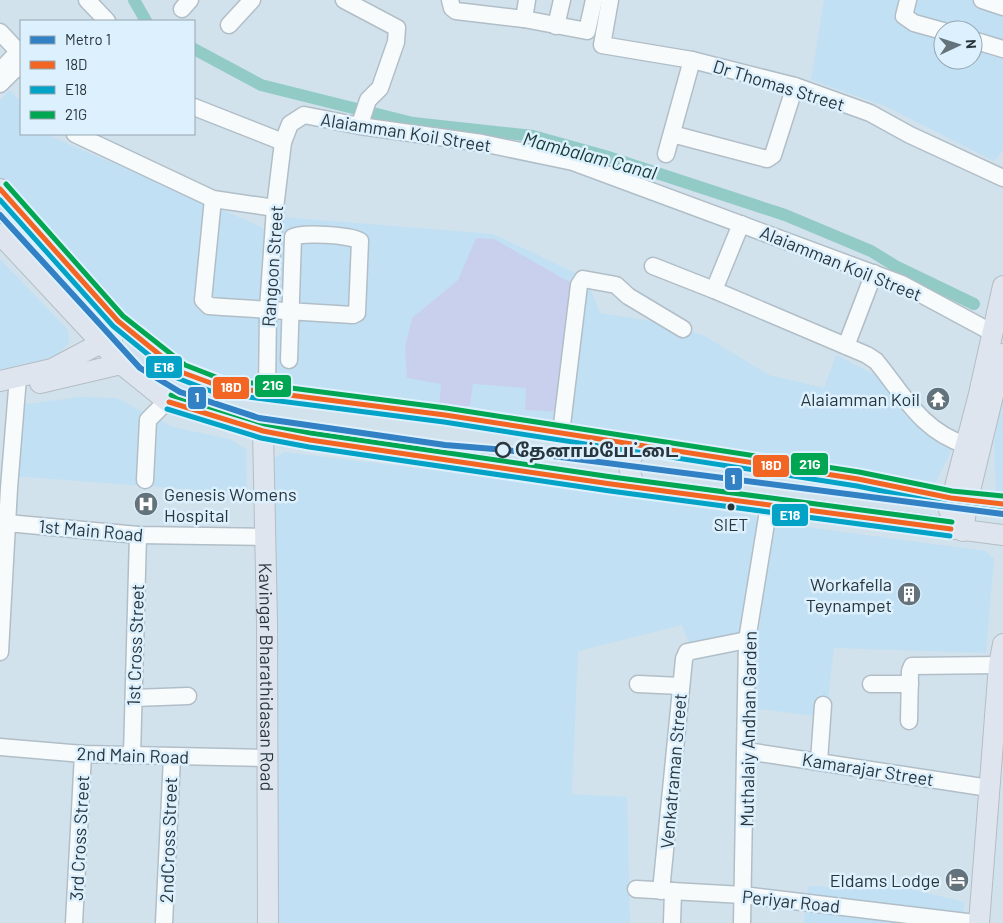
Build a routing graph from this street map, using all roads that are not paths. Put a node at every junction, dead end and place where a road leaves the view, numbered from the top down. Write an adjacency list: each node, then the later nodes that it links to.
1 (87, 0): 13 (street)
2 (252, 0): 15 (street)
3 (344, 0): 26 (street)
4 (450, 0): 11 (street)
5 (527, 0): 14 (street)
6 (562, 0): 16 (street)
7 (594, 0): 16 (street)
8 (610, 0): 21 (street, Dr Thomas Street)
9 (908, 0): 17 (street)
10 (982, 0): 12 (street)
11 (484, 7): 14 (street)
12 (1003, 7)
13 (106, 20)
14 (524, 20): 16 (street)
15 (229, 25)
16 (556, 26)
17 (933, 28)
18 (0, 32): 22 (street)
19 (983, 43): 20 (street)
20 (1003, 49)
21 (692, 60): 24 (street, Dr Thomas Street); 27 (street)
22 (14, 72): 23 (street)
23 (0, 84)
24 (795, 86): 27 (street); 31 (street, Dr Thomas Street)
25 (195, 108): 29 (street)
26 (361, 121)
27 (672, 134): 30 (street)
28 (77, 135): 33 (street)
29 (283, 142): 34 (street, Rangoon Street); 35 (street, Alaiamman Koil Street)
30 (666, 154)
31 (1003, 178)
32 (0, 189): 45 (main road)
33 (213, 199): 34 (street); 41 (street)
34 (275, 208): 41 (street, Rangoon Street)
35 (741, 224): 38 (street, Alaiamman Koil Street); 40 (street, Alaiamman Koil Street)
36 (0, 234): 46 (main road)
37 (653, 266): 40 (street)
38 (874, 273): 44 (street, Alaiamman Koil Street); 47 (street)
39 (1003, 286): 44 (main road)
40 (714, 290): 47 (street)
41 (268, 309): 42 (street); 52 (street, Rangoon Street)
42 (289, 311): 42 (street); 49 (street)
43 (683, 329): 55 (street)
44 (994, 333): 57 (main road)
45 (135, 335): 46 (main road); 52 (main road)
46 (101, 343): 50 (main road); 51 (main road)
47 (846, 346): 57 (street)
48 (1003, 354): 61 (main road)
49 (289, 360)
50 (121, 364): 51 (main road); 53 (main road)
51 (9, 384): 64 (street)
52 (267, 391): 55 (main road)
53 (167, 401): 54 (main road); 58 (street)
54 (263, 431): 59 (main road); 68 (main road, Kavingar Bharathidasan Road)
55 (561, 433): 56 (main road)
56 (628, 444): 59 (main road); 60 (main road); 61 (main road)
57 (966, 445): 61 (main road)
58 (145, 480)
59 (611, 484): 60 (main road)
60 (635, 487): 63 (main road)
61 (960, 499): 62 (main road); 65 (main road)
62 (1003, 504)
63 (769, 505): 65 (main road); 69 (street, Muthalaiy Andhan Garden)
64 (7, 523): 66 (street, 1st Main Road); 71 (street)
65 (954, 529): 67 (main road)
66 (138, 535): 68 (street, 1st Main Road); 78 (street, 1st Cross Street)
67 (1003, 535)
68 (265, 537): 86 (main road, Kavingar Bharathidasan Road)
69 (748, 640): 76 (street, Venkatraman Street); 82 (street, Muthalaiy Andhan Garden)
70 (1003, 644): 72 (main road)
71 (0, 652)
72 (999, 665): 75 (street); 88 (main road)
73 (638, 684): 76 (street)
74 (871, 684): 75 (street)
75 (910, 684): 80 (street)
76 (681, 686): 90 (street, Venkatraman Street)
77 (188, 696): 78 (street)
78 (134, 698): 84 (street, 1st Cross Street)
79 (823, 705): 87 (street)
80 (909, 721)
81 (0, 747): 83 (street, 2nd Main Road)
82 (747, 751): 87 (street, Kamarajar Street); 91 (street, Muthalaiy Andhan Garden)
83 (83, 754): 84 (street, 2nd Main Road); 92 (street, 3rd Cross Street)
84 (132, 755): 85 (street, 2nd Main Road)
85 (172, 757): 86 (street, 2nd Main Road); 93 (street, 2ndCross Street)
86 (267, 758): 94 (main road, Kavingar Bharathidasan Road)
87 (818, 761): 88 (street, Kamarajar Street)
88 (989, 788): 98 (main road)
89 (636, 890): 90 (street, Periyar Road)
90 (667, 891): 91 (street, Periyar Road); 95 (street)
91 (743, 895): 96 (street); 97 (street, Periyar Road)
92 (74, 923)
93 (164, 923)
94 (268, 923)
95 (672, 923)
96 (742, 923)
97 (975, 923)
98 (979, 923)

